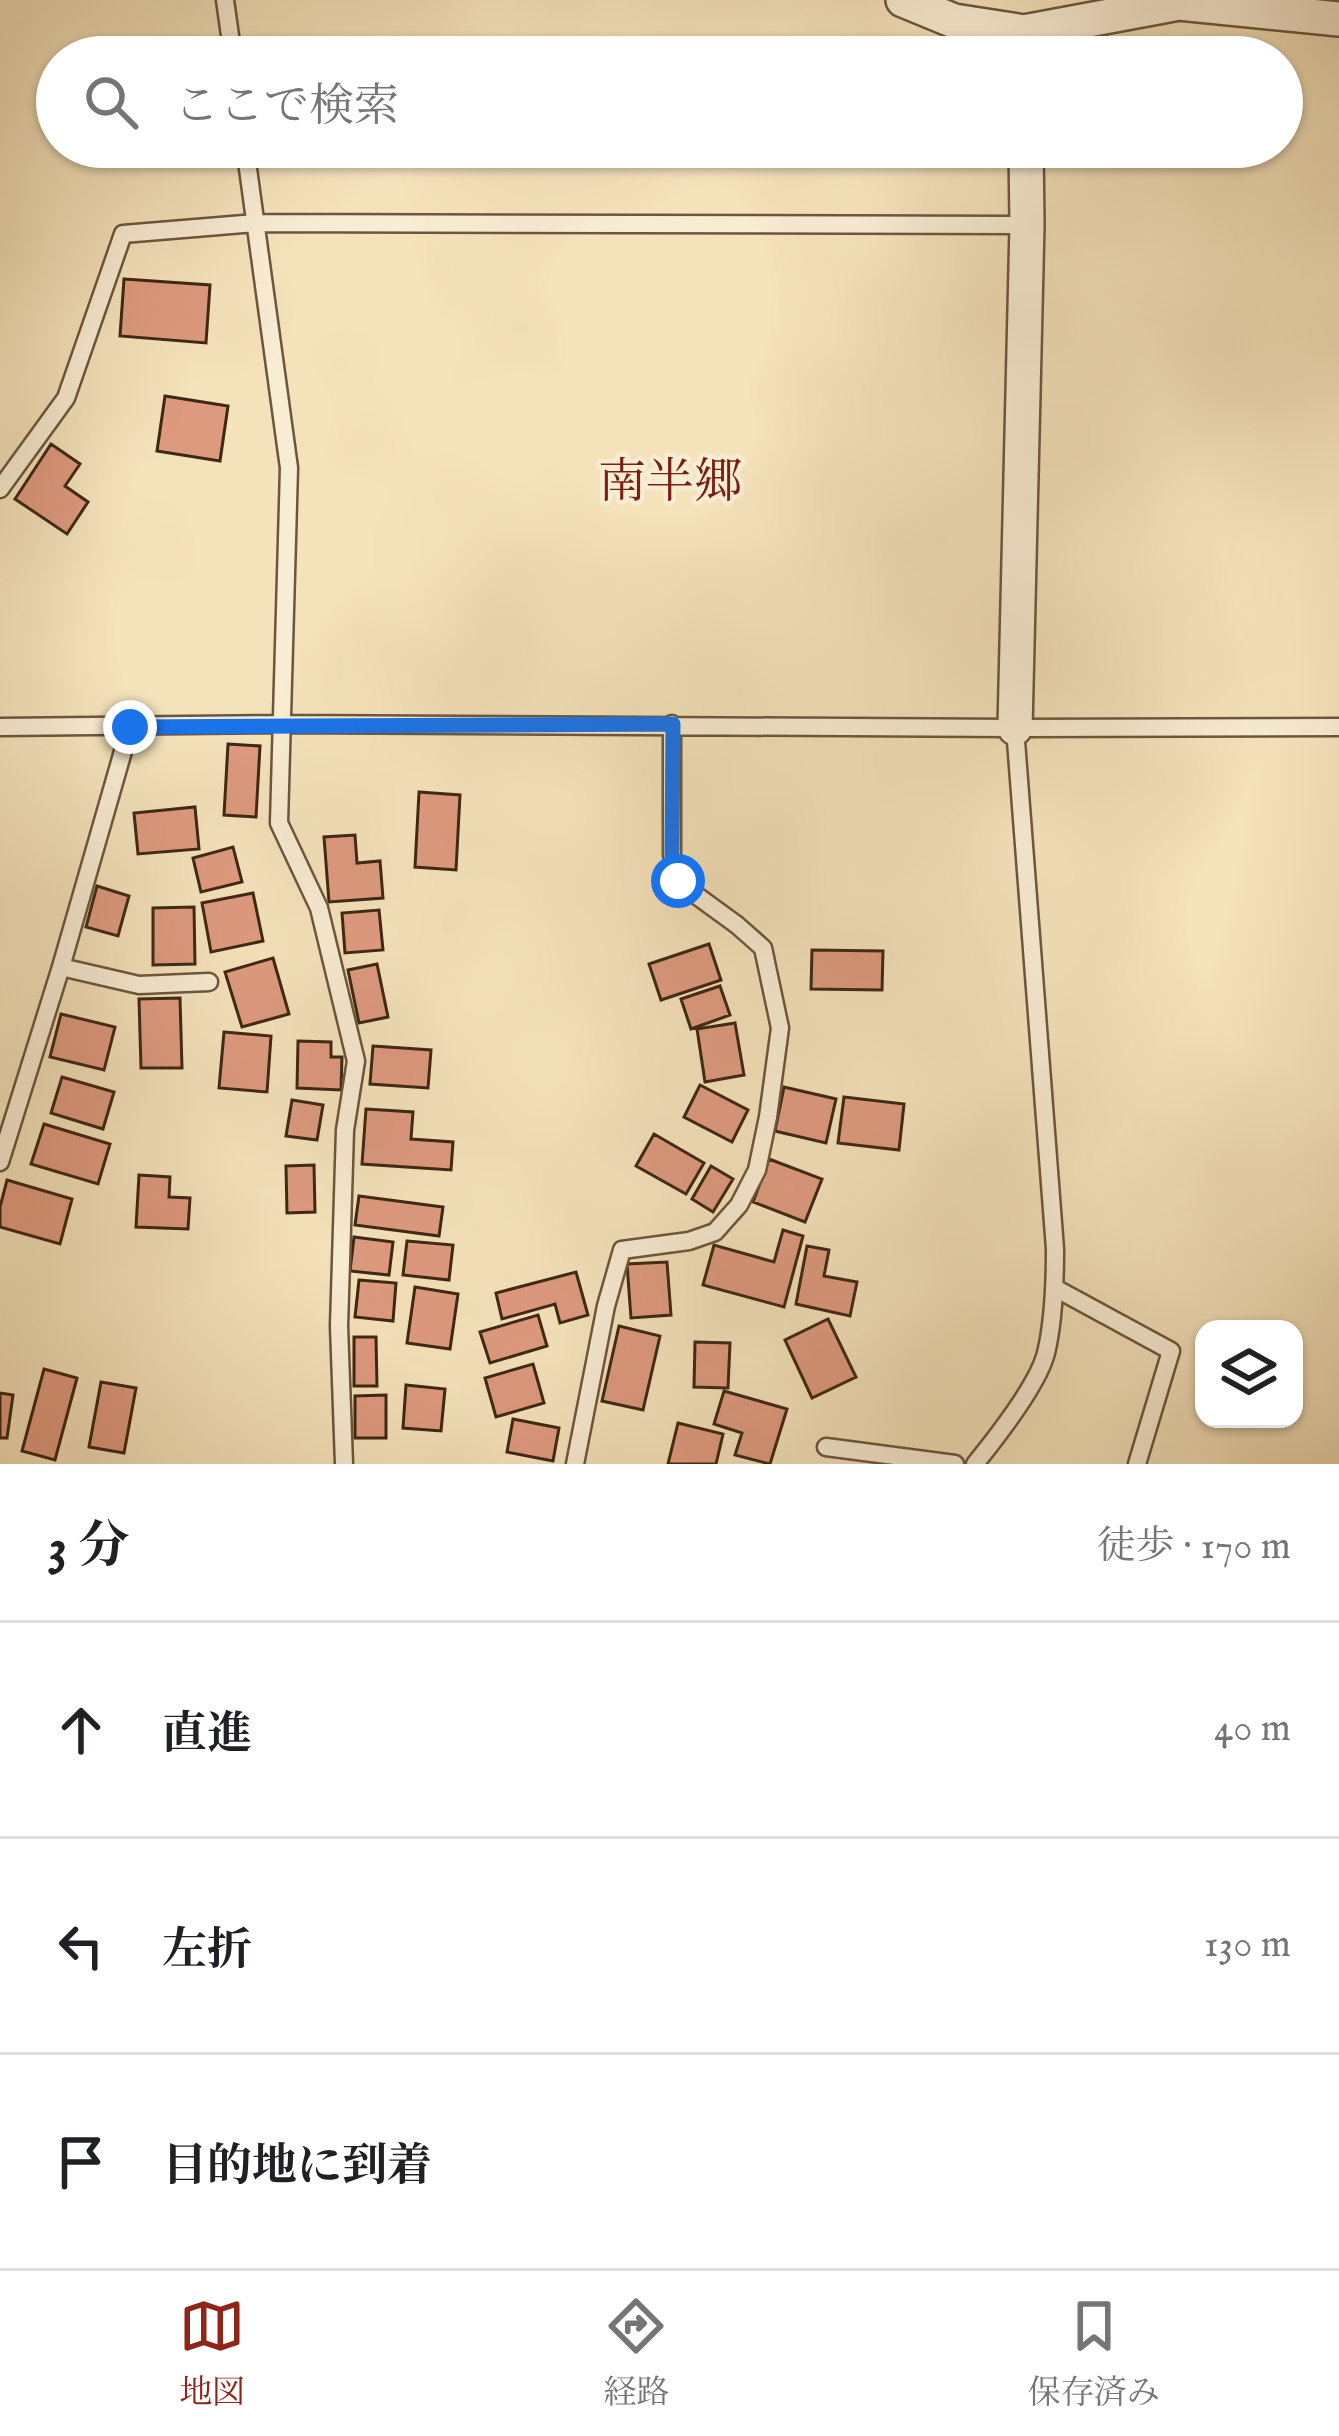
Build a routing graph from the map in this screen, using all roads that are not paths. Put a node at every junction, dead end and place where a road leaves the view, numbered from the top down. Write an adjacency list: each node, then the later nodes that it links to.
1 (225, 0): 5 (lane)
2 (903, 0): 6 (street)
3 (1220, 4): 4 (street); 7 (street)
4 (1339, 19)
5 (230, 36)
6 (1000, 36)
7 (1055, 36)
8 (248, 168): 10 (lane)
9 (1026, 168): 11 (street)
10 (256, 223): 11 (lane); 12 (lane); 13 (lane)
11 (1027, 225): 18 (street)
12 (0, 489)
13 (283, 724): 14 (lane); 16 (lane); 24 (lane)
14 (673, 724): 18 (lane); 25 (lane)
15 (0, 727): 16 (lane)
16 (130, 727): 19 (lane)
17 (1339, 727): 18 (lane)
18 (1015, 728): 22 (lane)
19 (61, 968): 20 (lane); 21 (lane)
20 (209, 982)
21 (0, 1162)
22 (1054, 1288): 27 (lane); 28 (lane)
23 (826, 1447): 26 (lane)
24 (344, 1464)
25 (575, 1464)
26 (955, 1464)
27 (975, 1464)
28 (1138, 1464)

